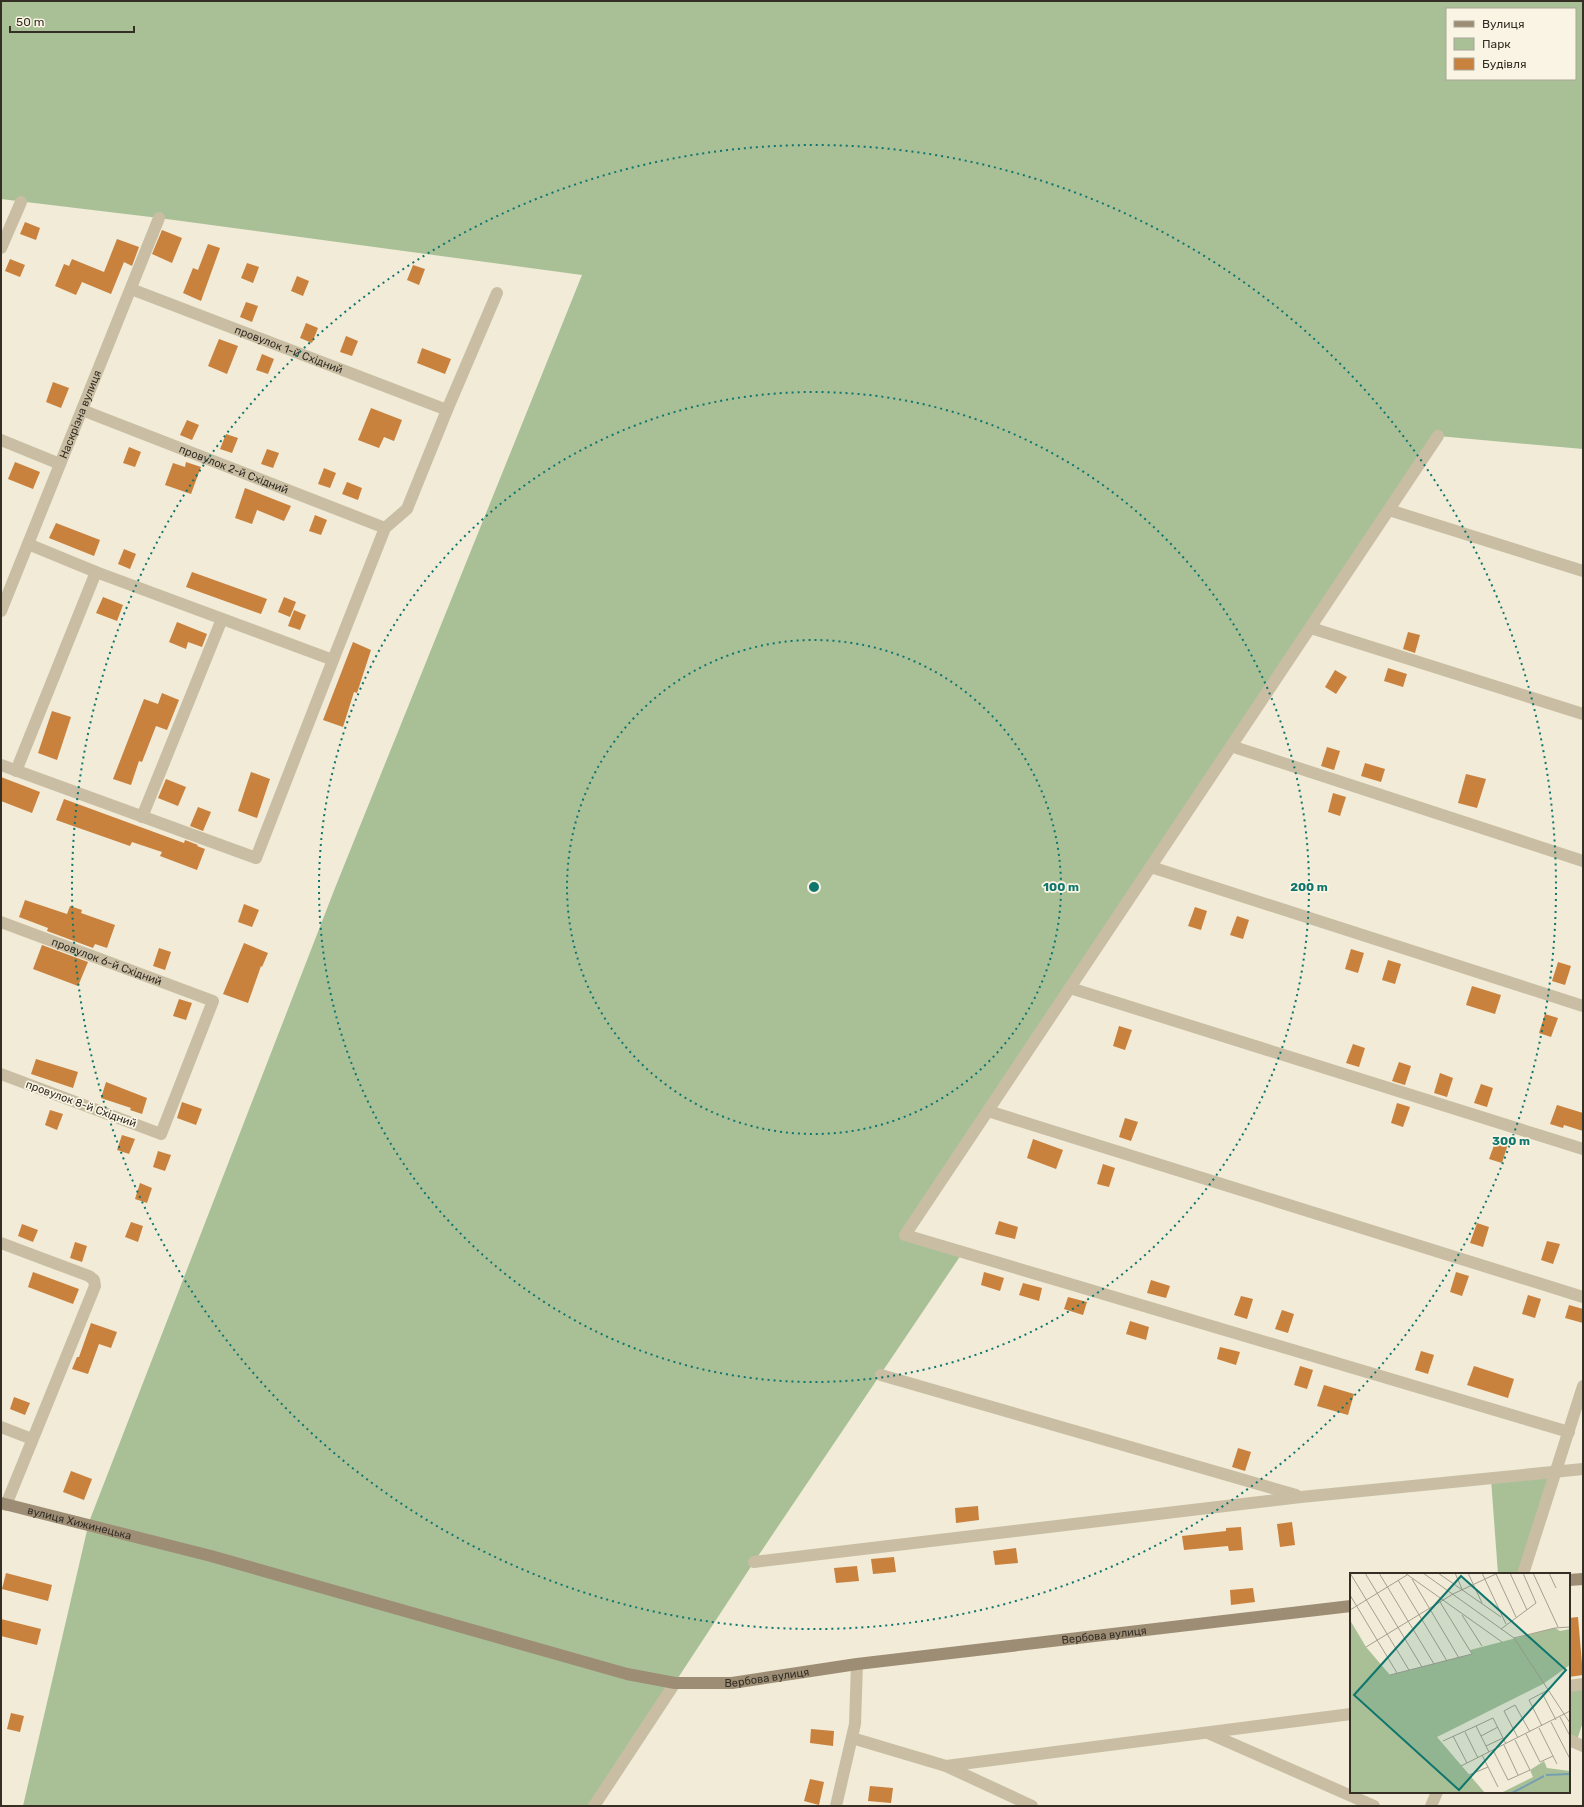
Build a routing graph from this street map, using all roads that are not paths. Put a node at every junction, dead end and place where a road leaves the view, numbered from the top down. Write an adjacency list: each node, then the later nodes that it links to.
1 (21, 202): 3 (street)
2 (159, 218): 4 (street, Наскрізна вулиця)
3 (1, 248)
4 (131, 289): 6 (street, Наскрізна вулиця); 7 (street, провулок 1-й Східний)
5 (497, 293): 7 (street)
6 (82, 410): 10 (street, Наскрізна вулиця); 12 (street, провулок 2-й Східний)
7 (447, 410): 12 (street)
8 (1438, 436): 11 (street)
9 (1, 440): 10 (street)
10 (60, 464): 13 (street, Наскрізна вулиця)
11 (1389, 510): 14 (street); 19 (street)
12 (385, 528): 20 (street)
13 (28, 544): 15 (street); 16 (street, Наскрізна вулиця)
14 (1583, 571)
15 (96, 572): 18 (street); 24 (street)
16 (6, 586): 17 (street, Наскрізна вулиця)
17 (1, 611)
18 (222, 619): 20 (street); 25 (street)
19 (1311, 628): 21 (street); 22 (street)
20 (333, 660): 25 (street)
21 (1583, 714)
22 (1231, 746): 26 (street); 27 (street)
23 (1, 765): 24 (street)
24 (16, 771): 25 (street)
25 (142, 817)
26 (1583, 861)
27 (1151, 867): 29 (street); 30 (street)
28 (1, 922): 33 (street, провулок 6-й Східний)
29 (1070, 988): 32 (street); 34 (street)
30 (1583, 1006)
31 (1, 1074): 33 (street, провулок 8-й Східний)
32 (988, 1111): 36 (street); 40 (street)
33 (161, 1134)
34 (1583, 1149)
35 (1, 1243): 41 (street)
36 (1583, 1297)
37 (880, 1375): 44 (street)
38 (1583, 1386): 40 (street)
39 (1, 1427): 41 (street)
40 (1569, 1432): 43 (street)
41 (32, 1439): 45 (street)
42 (1583, 1469): 43 (street)
43 (1555, 1473): 44 (street); 47 (street)
44 (1301, 1497): 46 (street)
45 (4, 1504): 52 (street, вулиця Хижинецька)
46 (754, 1562)
47 (1523, 1573)
48 (1583, 1579): 49 (street)
49 (1570, 1580)
50 (1350, 1606): 51 (street, Вербова вулиця)
51 (857, 1664): 52 (street, Вербова вулиця); 57 (street)
52 (675, 1683): 62 (street)
53 (1583, 1684): 54 (street)
54 (1570, 1686)
55 (1350, 1714): 56 (street)
56 (1207, 1732): 60 (street); 65 (street)
57 (852, 1738): 60 (street); 63 (street)
58 (1570, 1740): 59 (street)
59 (1583, 1746)
60 (946, 1766): 64 (street)
61 (1437, 1793): 66 (street)
62 (594, 1806)
63 (836, 1806)
64 (1032, 1806)
65 (1374, 1806)
66 (1431, 1806)

